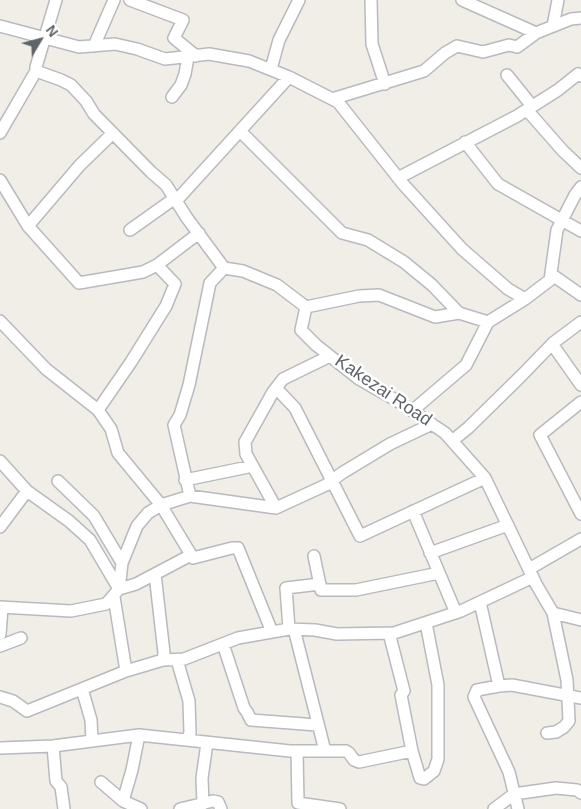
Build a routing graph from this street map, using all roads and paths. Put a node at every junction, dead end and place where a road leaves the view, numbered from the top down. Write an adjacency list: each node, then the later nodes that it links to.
1 (56, 0): 13 (street)
2 (114, 0): 14 (street)
3 (130, 0): 15 (street)
4 (299, 0): 16 (street)
5 (371, 0): 21 (street)
6 (462, 0): 8 (street)
7 (558, 0): 11 (street)
8 (481, 4): 12 (street)
9 (581, 18): 11 (street)
10 (0, 26): 13 (street)
11 (553, 26): 12 (street)
12 (536, 33): 21 (street)
13 (45, 38): 14 (street); 17 (street)
14 (94, 46): 15 (street)
15 (192, 56): 16 (street); 22 (street)
16 (271, 69): 20 (street)
17 (36, 72): 26 (street); 27 (street)
18 (507, 75): 24 (street)
19 (581, 76): 24 (street)
20 (289, 77): 23 (street); 25 (street)
21 (385, 84): 23 (street)
22 (172, 97)
23 (332, 99): 30 (street)
24 (530, 108): 28 (street); 29 (street)
25 (240, 131): 33 (street); 45 (street)
26 (0, 133)
27 (113, 133): 33 (street); 35 (street)
28 (465, 142): 30 (street); 34 (street)
29 (581, 168)
30 (398, 178): 43 (street)
31 (0, 180): 35 (street)
32 (581, 187): 34 (street)
33 (176, 199): 36 (street); 38 (street)
34 (562, 221): 37 (street); 41 (street)
35 (28, 226): 39 (street)
36 (130, 230)
37 (581, 231)
38 (198, 233): 39 (street); 40 (street)
39 (157, 265): 54 (street)
40 (224, 268): 44 (street); 61 (street)
41 (551, 274): 42 (street); 43 (street)
42 (581, 295)
43 (525, 299): 47 (street)
44 (306, 307): 45 (street); 50 (street, Kakezai Road)
45 (459, 313): 47 (street)
46 (0, 321): 54 (street)
47 (488, 322): 55 (street)
48 (581, 322): 49 (street)
49 (552, 344): 51 (street); 57 (street)
50 (330, 356): 52 (street); 55 (street, Kakezai Road)
51 (581, 385)
52 (276, 388): 59 (street); 62 (street)
53 (581, 402): 69 (street)
54 (98, 410): 66 (street)
55 (412, 411): 56 (street, Kakezai Road)
56 (432, 424): 57 (street, Kakezai Road); 62 (street)
57 (452, 441): 60 (street, Kakezai Road)
58 (0, 461): 64 (street)
59 (254, 466): 61 (street); 67 (street)
60 (485, 478): 68 (street); 70 (street, Kakezai Road)
61 (185, 480): 65 (street)
62 (333, 480): 67 (street); 68 (street)
63 (58, 481): 76 (street)
64 (27, 491): 71 (street); 81 (street)
65 (190, 496): 66 (street); 67 (street)
66 (161, 505): 74 (street); 76 (street)
67 (276, 508)
68 (412, 512): 73 (street)
69 (581, 514)
70 (508, 524): 73 (street); 78 (street, Kakezai Road)
71 (0, 527)
72 (581, 539): 78 (street)
73 (430, 553): 77 (street)
74 (191, 555): 79 (street); 89 (street)
75 (314, 556): 80 (street)
76 (122, 562): 81 (street)
77 (439, 573): 80 (street); 84 (street)
78 (531, 573): 82 (street); 85 (street, Kakezai Road)
79 (155, 574): 81 (street); 95 (street)
80 (320, 584): 88 (street)
81 (116, 593): 83 (street); 97 (street)
82 (480, 602): 84 (street); 98 (street)
83 (1, 608): 91 (street)
84 (456, 613): 87 (street)
85 (553, 613): 86 (street); 100 (street, Kakezai Road)
86 (581, 620)
87 (426, 623): 90 (street); 113 (street)
88 (292, 629): 89 (street); 90 (street); 103 (street)
89 (272, 632): 93 (street)
90 (389, 633): 113 (street)
91 (0, 634)
92 (21, 638): 94 (street)
93 (223, 644): 96 (street); 103 (street)
94 (0, 646)
95 (163, 660): 96 (street); 97 (street)
96 (176, 660): 106 (street)
97 (126, 671): 99 (street)
98 (499, 686): 100 (street); 116 (street)
99 (82, 689): 101 (street); 107 (street)
100 (568, 694): 102 (street); 104 (street, Kakezai Road)
101 (0, 697)
102 (581, 698)
103 (317, 725): 112 (street)
104 (547, 733)
105 (139, 735): 106 (street); 107 (street); 117 (street)
106 (187, 740): 108 (street)
107 (92, 742): 109 (street)
108 (207, 743): 111 (street); 118 (street)
109 (54, 746): 110 (street); 119 (street)
110 (0, 748)
111 (297, 751): 112 (street); 123 (street)
112 (325, 751): 113 (street)
113 (412, 751)
114 (101, 782): 117 (street)
115 (581, 793): 116 (street)
116 (514, 794): 124 (street); 125 (street)
117 (123, 801): 120 (street)
118 (203, 804): 121 (street); 122 (street)
119 (64, 809)
120 (141, 809)
121 (180, 809)
122 (221, 809)
123 (340, 809)
124 (494, 809)
125 (518, 809)

